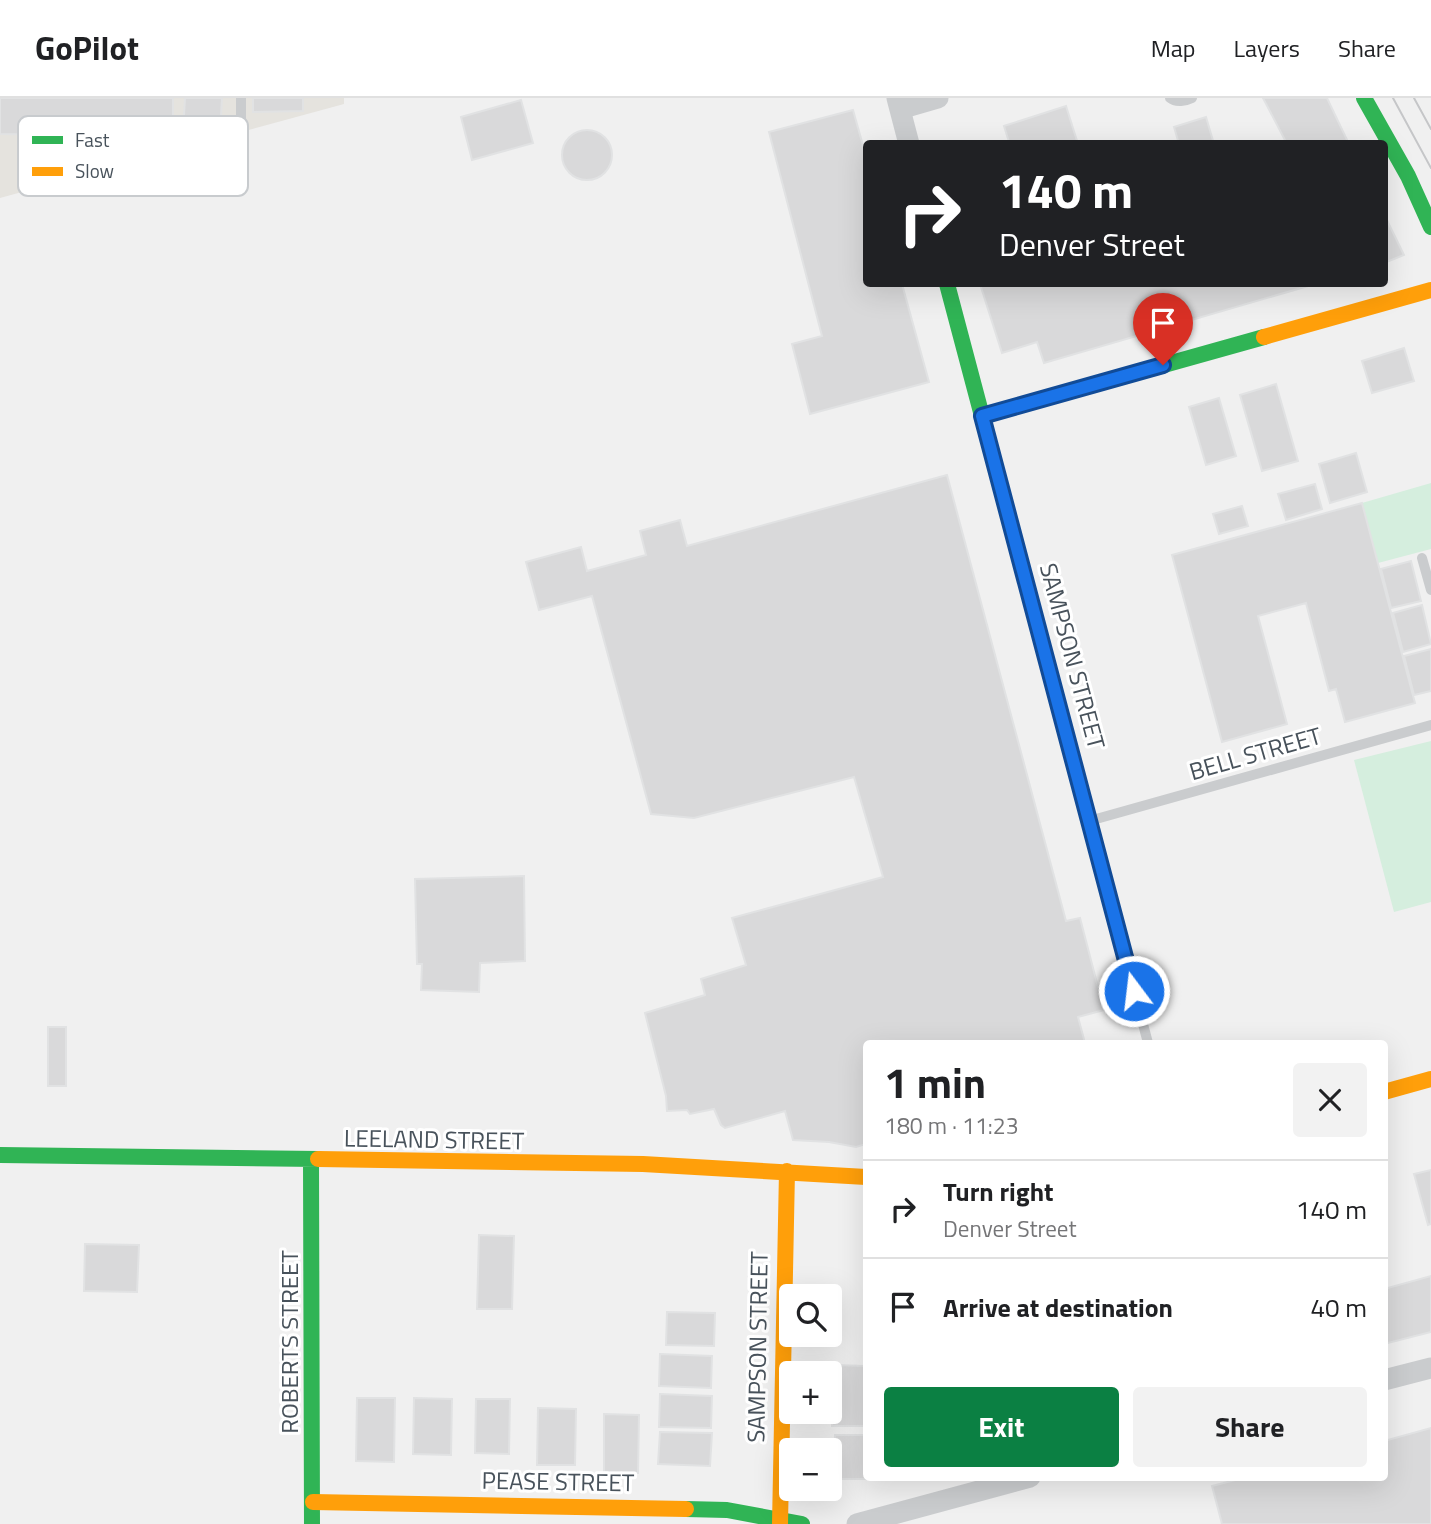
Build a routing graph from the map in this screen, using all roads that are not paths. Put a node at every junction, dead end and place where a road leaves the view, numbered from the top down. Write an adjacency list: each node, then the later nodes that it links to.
1 (241, 98): 7 (lane)
2 (938, 98): 6 (street)
3 (1170, 98): 4 (lane)
4 (1192, 98)
5 (1364, 98): 9 (street)
6 (898, 104): 8 (street)
7 (241, 116)
8 (908, 140)
9 (1388, 140)
10 (1388, 141): 11 (street)
11 (1431, 227)
12 (948, 287): 14 (street, SAMPSON STREET)
13 (1431, 290): 14 (street)
14 (982, 416): 18 (lane, SAMPSON STREET)
15 (1422, 558): 16 (lane)
16 (1431, 590)
17 (1431, 725): 18 (lane, BELL STREET)
18 (1090, 821): 19 (lane, SAMPSON STREET)
19 (1147, 1040)
20 (1431, 1080): 21 (street)
21 (1388, 1091)
22 (0, 1155): 23 (street, LEELAND STREET)
23 (312, 1160): 24 (street, LEELAND STREET); 29 (street, ROBERTS STREET)
24 (787, 1171): 25 (street, LEELAND STREET); 30 (street, SAMPSON STREET)
25 (863, 1177)
26 (1431, 1368): 27 (street)
27 (1388, 1379)
28 (1015, 1481): 33 (street)
29 (313, 1502): 30 (street, PEASE STREET); 31 (street, ROBERTS STREET)
30 (780, 1522): 32 (street, PEASE STREET)
31 (312, 1524)
32 (802, 1524)
33 (858, 1524)

